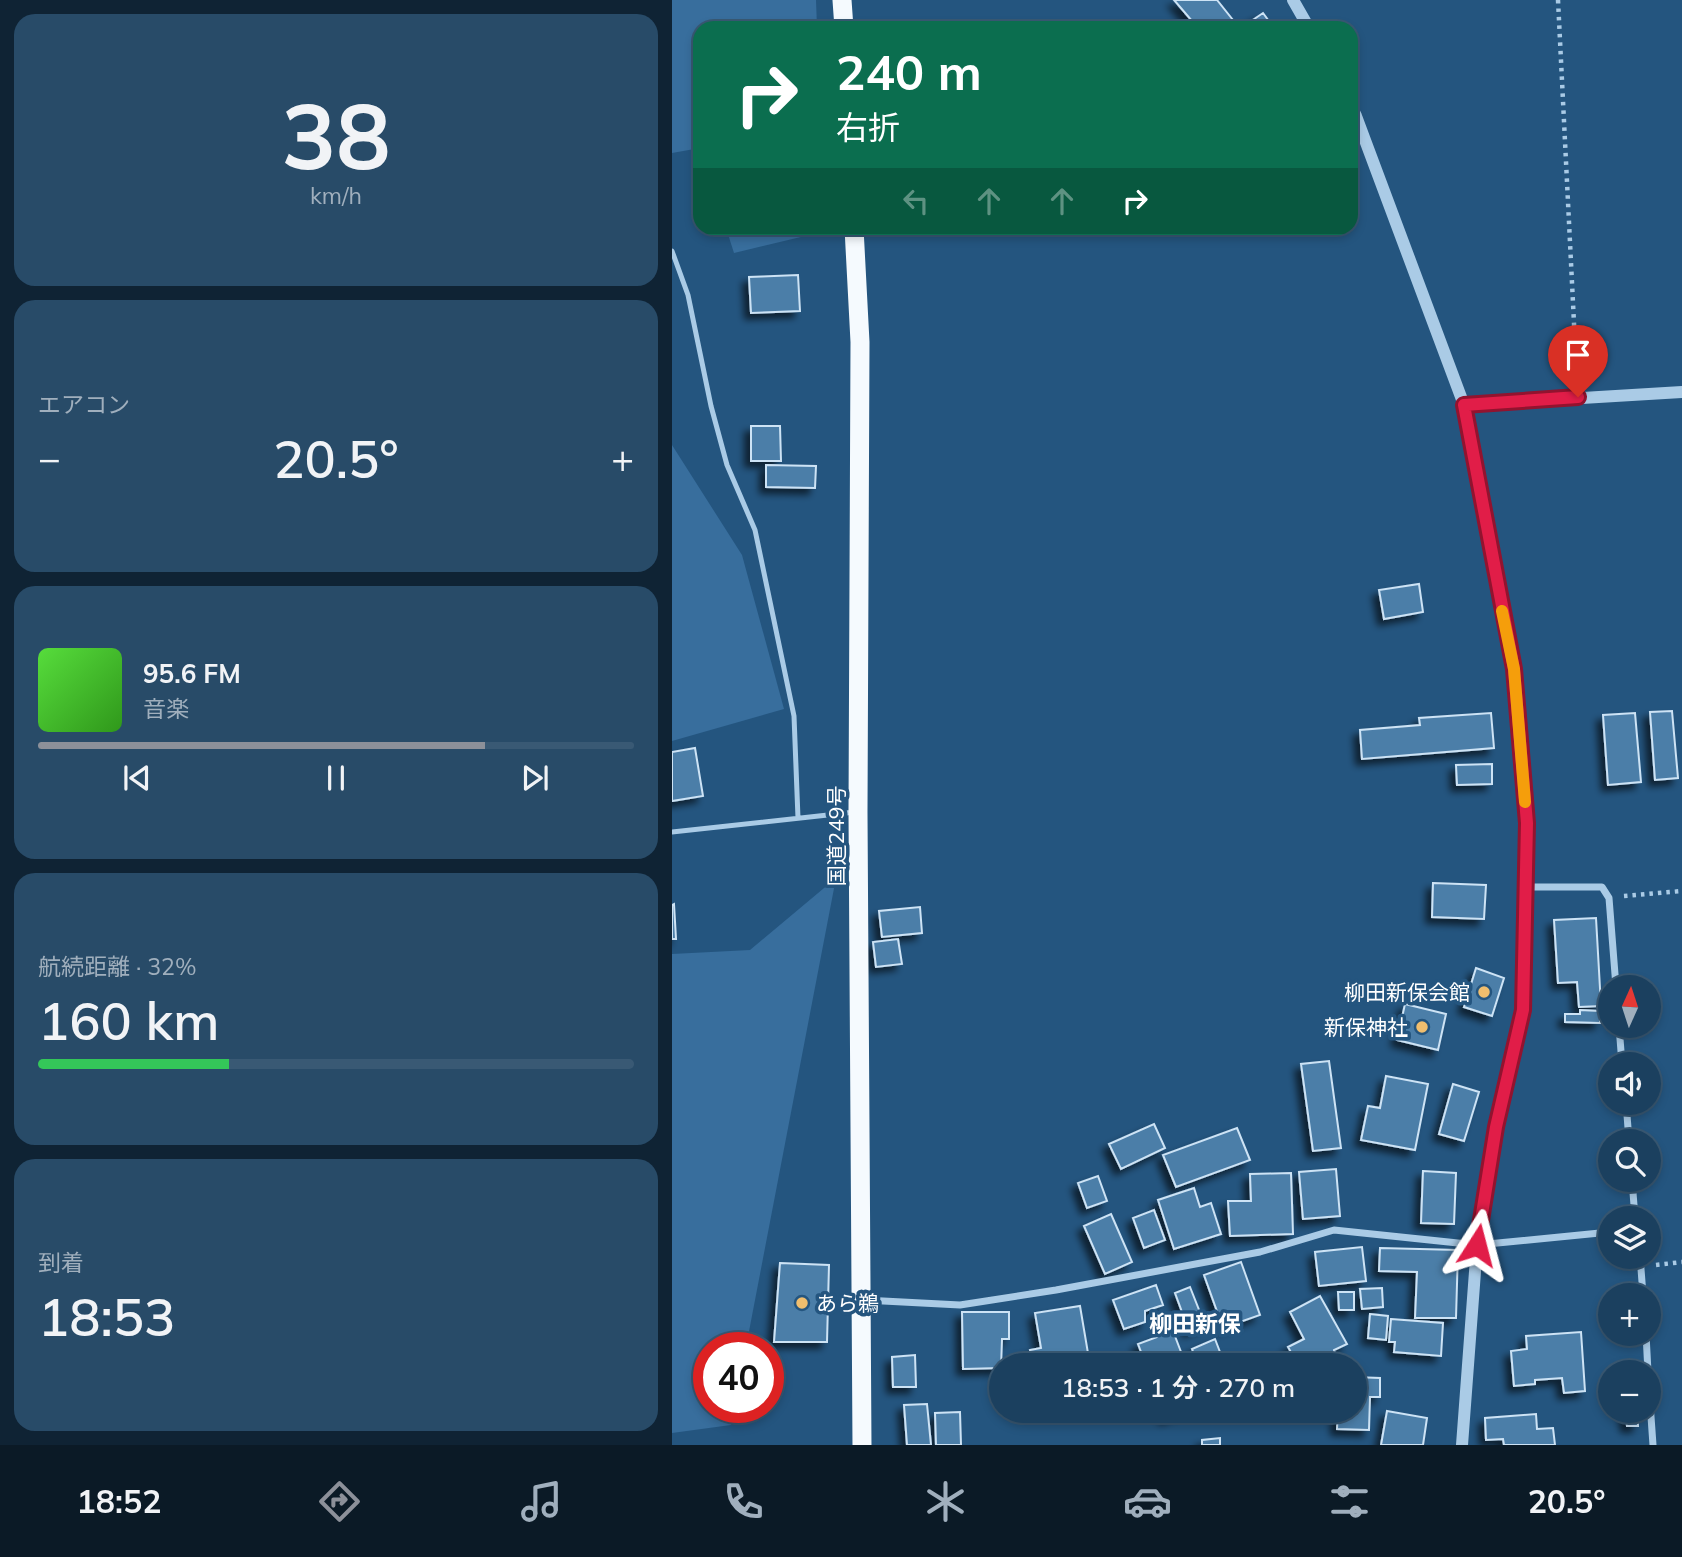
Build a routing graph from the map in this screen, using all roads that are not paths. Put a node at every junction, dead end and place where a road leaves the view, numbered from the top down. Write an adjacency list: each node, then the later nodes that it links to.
1 (842, 0): 3 (highway)
2 (1293, 0): 4 (street)
3 (844, 21)
4 (1305, 21)
5 (1358, 121): 9 (street)
6 (854, 235): 10 (highway, 国道249号)
7 (672, 251): 11 (lane)
8 (1682, 392): 9 (street)
9 (1464, 405): 13 (street)
10 (858, 812): 11 (lane); 17 (highway, 国道249号)
11 (798, 818): 12 (lane)
12 (672, 832)
13 (1525, 887): 14 (street); 16 (street)
14 (1615, 975)
15 (1598, 1233): 16 (street)
16 (1477, 1245): 17 (street); 20 (street)
17 (861, 1300): 19 (highway, 国道249号)
18 (1651, 1423): 21 (street)
19 (862, 1445)
20 (1462, 1445)
21 (1653, 1445)

